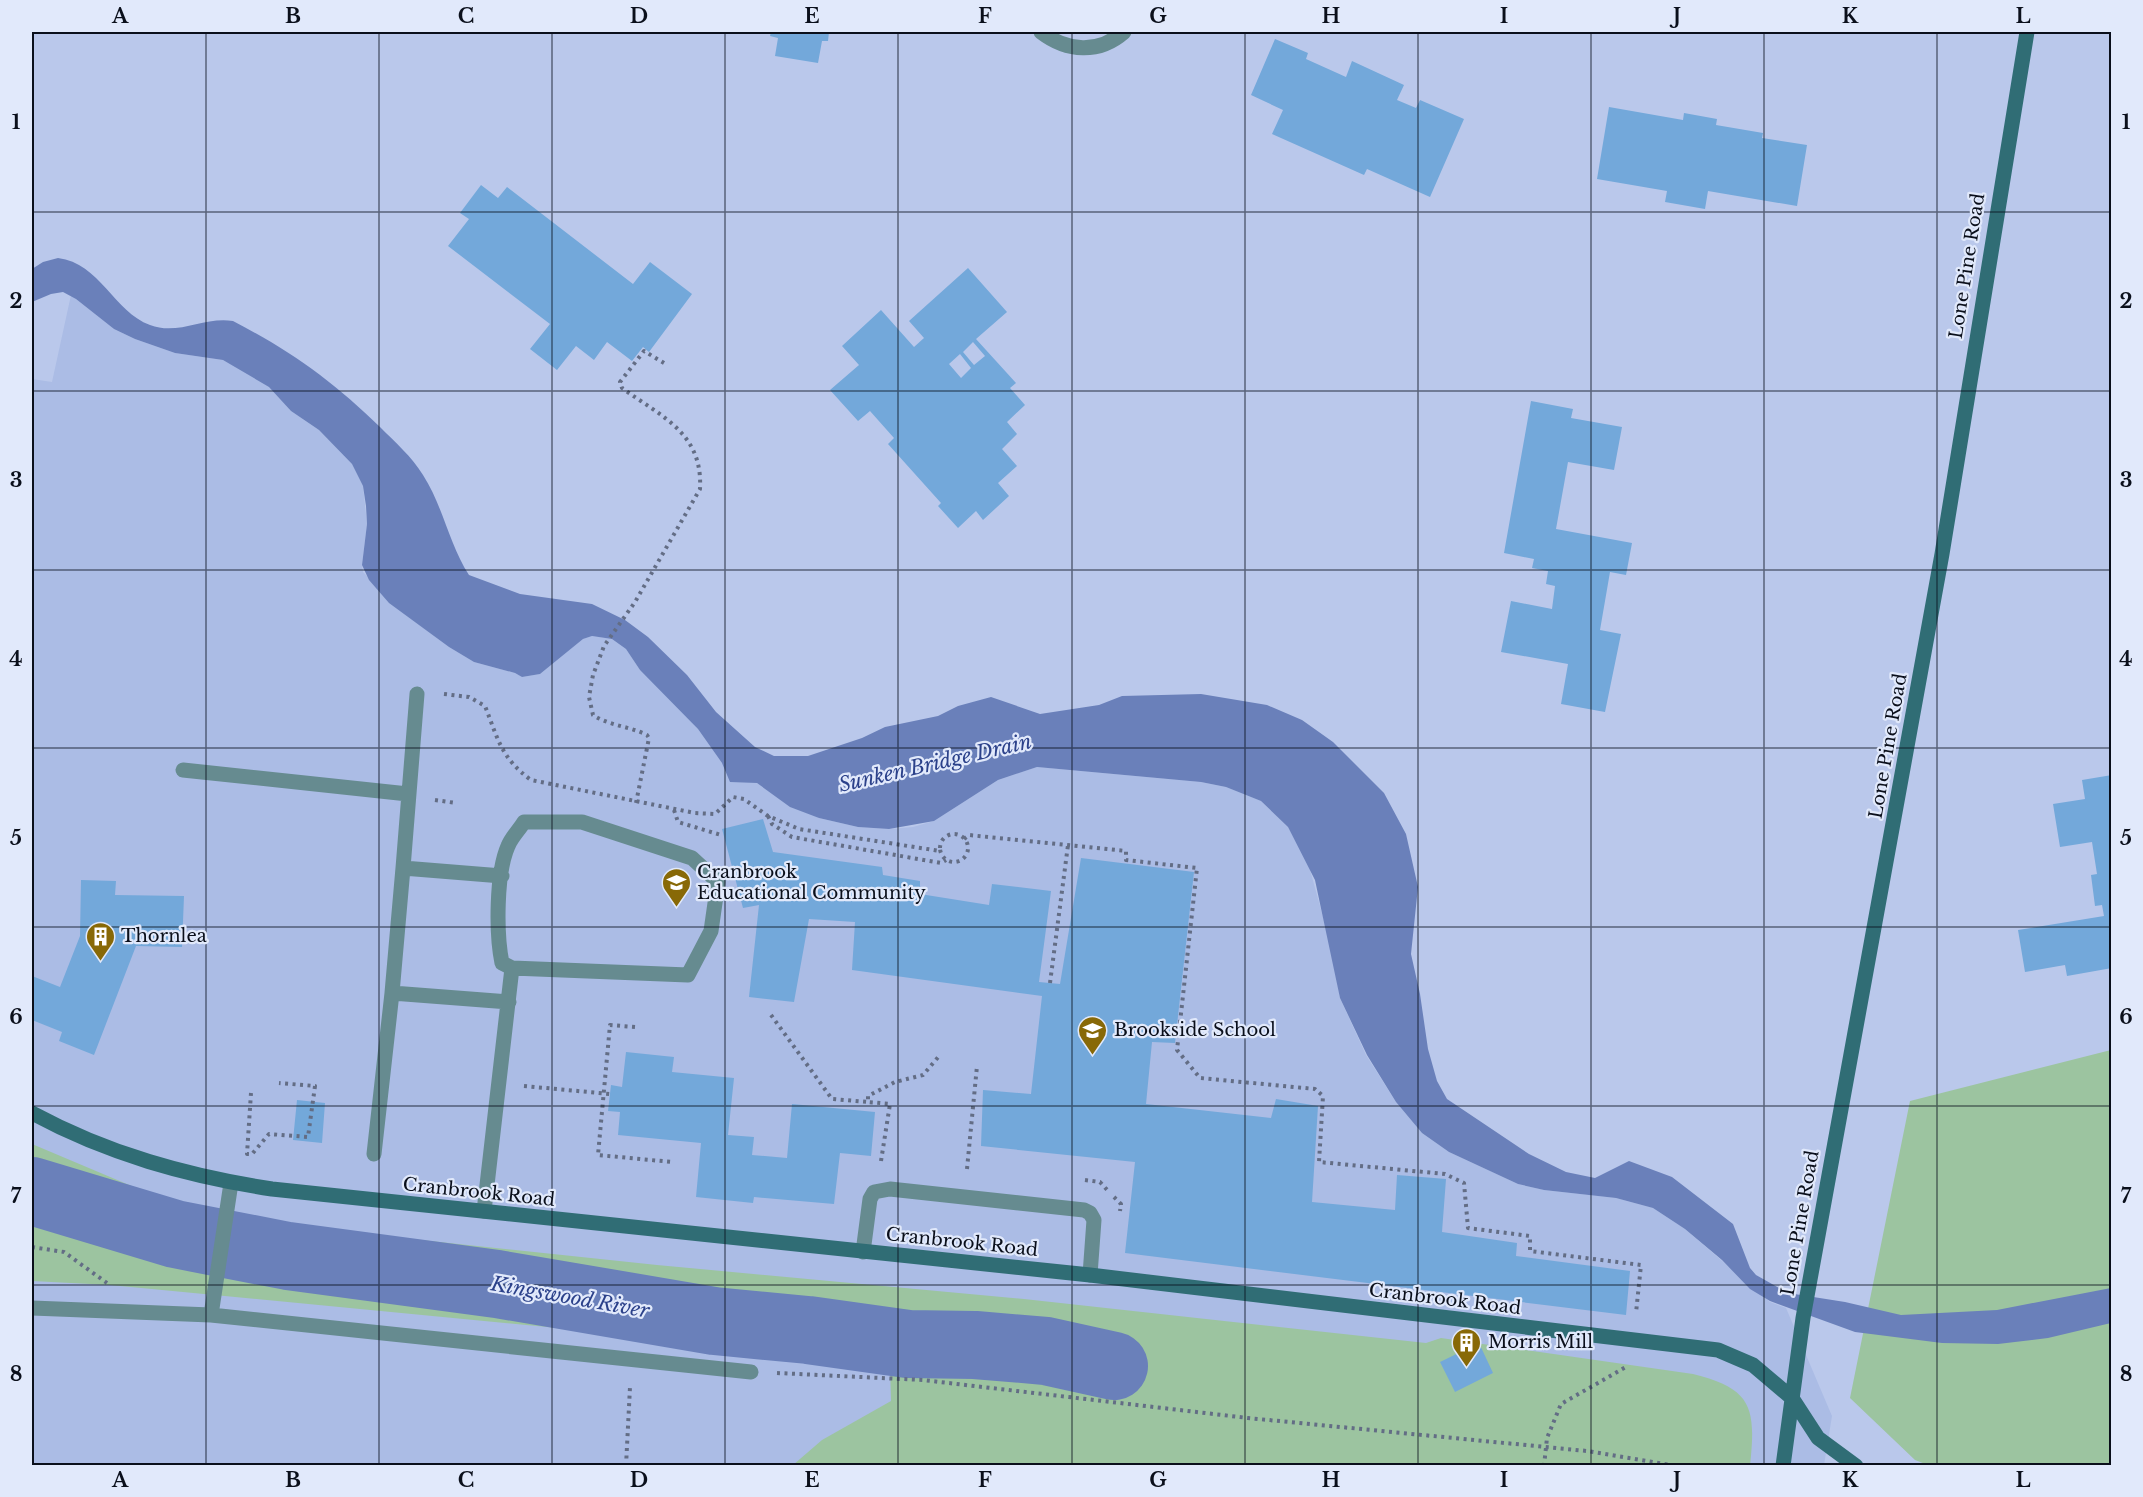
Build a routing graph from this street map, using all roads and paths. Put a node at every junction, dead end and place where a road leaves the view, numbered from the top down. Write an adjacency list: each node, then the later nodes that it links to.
1 (1041, 32): 2 (street)
2 (1124, 32)
3 (2026, 32): 51 (street, Lone Pine Road)
4 (664, 363): 8 (path)
5 (417, 694): 7 (street); 8 (path)
6 (183, 770): 7 (street)
7 (408, 794): 18 (street)
8 (636, 802): 9 (path)
9 (673, 809): 10 (path); 11 (path)
10 (768, 816): 12 (path); 15 (path)
11 (721, 835)
12 (849, 837): 15 (path); 16 (path)
13 (964, 839): 14 (path); 16 (path); 17 (path)
14 (1068, 845): 21 (path); 46 (path)
15 (847, 847): 17 (path)
16 (940, 851): 17 (path)
17 (946, 860)
18 (403, 868): 19 (street); 22 (street)
19 (502, 876): 20 (street); 20 (street)
20 (512, 968): 23 (street)
21 (1050, 983)
22 (392, 993): 23 (street); 35 (street)
23 (508, 1002): 29 (street)
24 (771, 1015): 33 (path)
25 (635, 1027): 31 (path)
26 (940, 1055): 33 (path)
27 (977, 1066): 38 (path)
28 (279, 1083): 30 (path)
29 (499, 1083): 31 (path); 40 (street)
30 (251, 1093)
31 (604, 1094): 32 (path); 37 (path)
32 (610, 1094)
33 (868, 1102): 36 (path)
34 (32, 1113): 39 (street, Cranbrook Road)
35 (374, 1154)
36 (881, 1161)
37 (672, 1162)
38 (968, 1169)
39 (231, 1183): 40 (street, Cranbrook Road); 47 (street)
40 (484, 1211): 42 (street, Cranbrook Road)
41 (32, 1247): 45 (path)
42 (863, 1252): 43 (street, Cranbrook Road); 43 (street)
43 (1090, 1275): 51 (street, Cranbrook Road)
44 (32, 1308): 45 (street)
45 (133, 1312): 47 (street)
46 (1636, 1314)
47 (211, 1315): 48 (street)
48 (632, 1359): 50 (street); 53 (path)
49 (1625, 1368): 52 (path)
50 (751, 1372): 52 (path)
51 (1792, 1398): 56 (street, Lone Pine Road); 57 (street, Cranbrook Road)
52 (1545, 1448): 54 (path); 55 (path)
53 (626, 1466)
54 (1544, 1466)
55 (1677, 1466)
56 (1783, 1466)
57 (1856, 1466)

